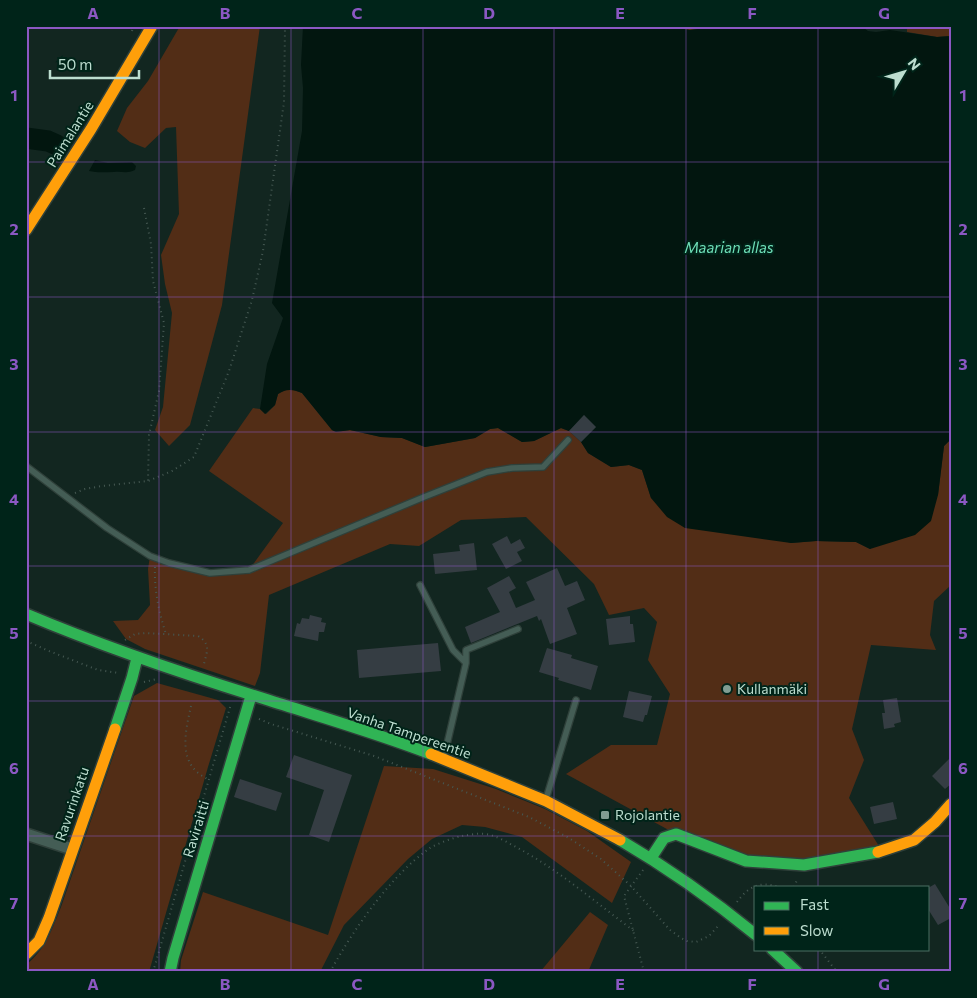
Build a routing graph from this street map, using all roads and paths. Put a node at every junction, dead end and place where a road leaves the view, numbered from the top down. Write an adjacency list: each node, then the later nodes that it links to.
1 (152, 26): 4 (street, Paimalantie)
2 (284, 26): 7 (path)
3 (144, 208): 7 (path)
4 (26, 230)
5 (568, 440): 9 (lane)
6 (26, 466): 8 (lane)
7 (148, 481): 8 (path)
8 (66, 496): 9 (lane)
9 (155, 558): 13 (path)
10 (420, 585): 17 (lane)
11 (26, 614): 15 (street, Vanha Tampereentie)
12 (518, 629): 17 (lane)
13 (166, 634): 15 (path); 18 (path)
14 (26, 641): 19 (path)
15 (114, 649): 16 (street, Vanha Tampereentie)
16 (137, 658): 20 (street, Vanha Tampereentie); 30 (street, Ravurinkatu)
17 (466, 663): 25 (lane)
18 (204, 664)
19 (123, 674)
20 (251, 696): 25 (street, Vanha Tampereentie); 44 (street, Raviraitti)
21 (576, 700): 27 (lane)
22 (232, 704): 26 (path)
23 (191, 706): 26 (path)
24 (256, 717): 32 (path)
25 (444, 759): 27 (street, Vanha Tampereentie)
26 (209, 779): 43 (path)
27 (545, 801): 31 (street, Vanha Tampereentie)
28 (951, 804): 31 (street)
29 (26, 834): 30 (street)
30 (72, 850): 42 (street, Ravurinkatu)
31 (651, 858): 32 (path); 39 (street, Vanha Tampereentie)
32 (631, 886): 37 (path); 38 (path)
33 (754, 886): 36 (path)
34 (755, 886): 35 (path)
35 (776, 886)
36 (736, 904)
37 (722, 922)
38 (634, 931): 45 (path); 46 (path)
39 (754, 933)
40 (773, 950): 47 (street)
41 (820, 950): 48 (path)
42 (26, 954)
43 (154, 972)
44 (170, 972)
45 (330, 972)
46 (644, 972)
47 (797, 972)
48 (837, 972)

